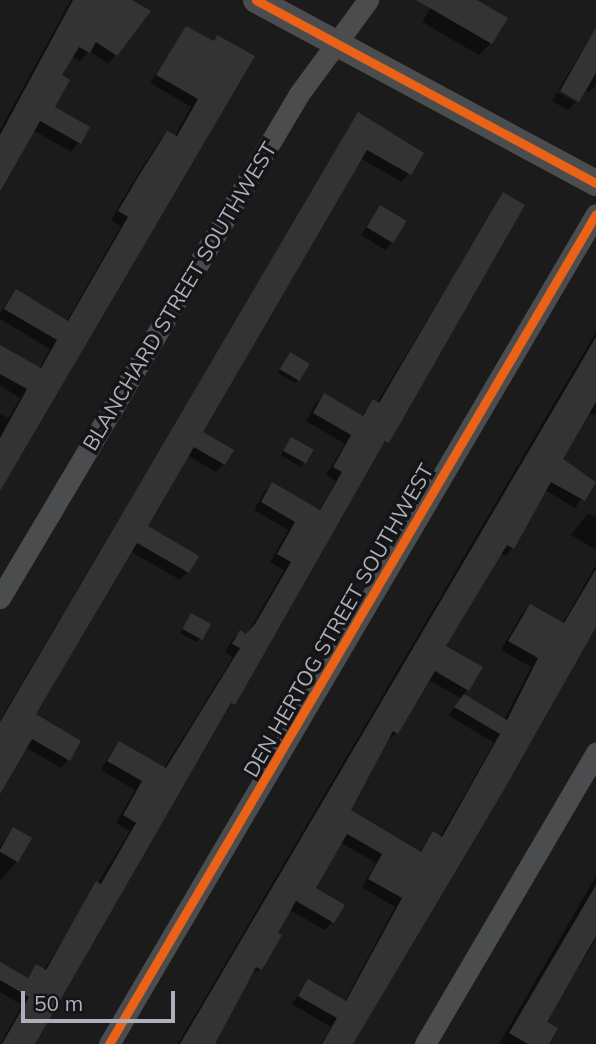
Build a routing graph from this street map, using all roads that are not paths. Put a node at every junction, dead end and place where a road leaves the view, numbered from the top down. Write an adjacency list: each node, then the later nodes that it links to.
1 (256, 0): 3 (street)
2 (369, 0): 3 (street, BLANCHARD STREET SOUTHWEST)
3 (337, 44): 4 (street); 6 (street, BLANCHARD STREET SOUTHWEST)
4 (596, 183)
5 (596, 214): 8 (street, DEN HERTOG STREET SOUTHWEST)
6 (0, 598)
7 (596, 752): 9 (street)
8 (109, 1044)
9 (425, 1044)

